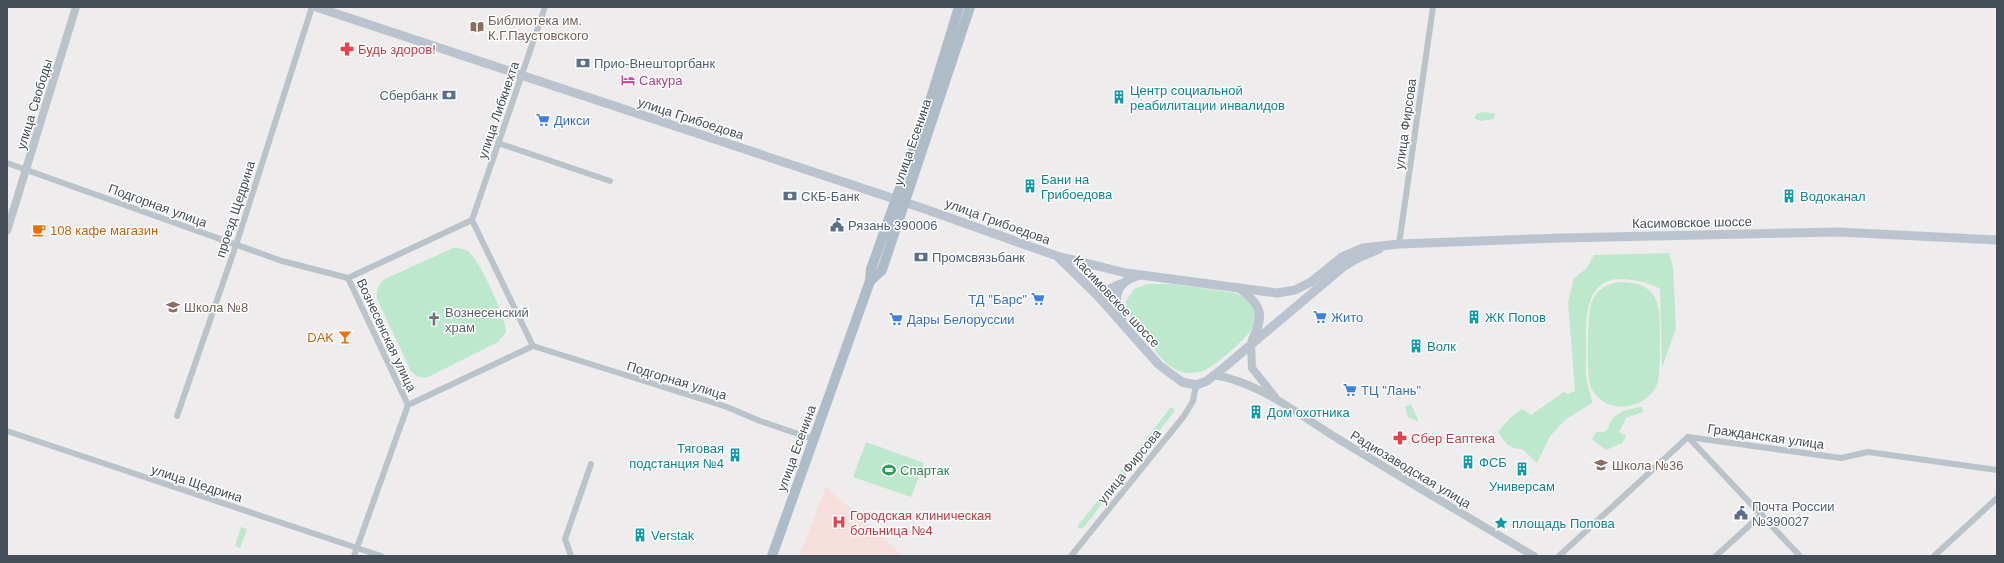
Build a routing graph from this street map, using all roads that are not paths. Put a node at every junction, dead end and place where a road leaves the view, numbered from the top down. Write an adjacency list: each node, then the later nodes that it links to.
1 (76, 7): 11 (street, улица Свободы)
2 (312, 7): 18 (street, проезд Щедрина)
3 (316, 7): 8 (main road, улица Грибоедова)
4 (545, 7): 8 (street, улица Либкнехта)
5 (959, 7): 13 (main road, улица Есенина)
6 (970, 7): 13 (main road, улица Есенина)
7 (1433, 7): 17 (street, улица Фирсова)
8 (522, 76): 9 (street, улица Либкнехта); 13 (main road, улица Грибоедова)
9 (498, 143): 12 (street); 14 (street, улица Либкнехта)
10 (7, 163): 11 (street, Подгорная улица)
11 (26, 169): 15 (street, улица Свободы); 18 (street, Подгорная улица)
12 (610, 181)
13 (900, 201): 20 (main road, улица Грибоедова); 37 (main road, улица Есенина)
14 (472, 220): 23 (street, Вознесенская улица); 29 (street)
15 (7, 231)
16 (1997, 240): 17 (main road, Касимовское шоссе)
17 (1399, 244): 19 (main road, Касимовское шоссе)
18 (236, 245): 23 (street, Подгорная улица); 34 (street, проезд Щедрина)
19 (1388, 245): 25 (main road, Касимовское шоссе); 28 (main road, Касимовское шоссе)
20 (1056, 256): 21 (main road, Касимовское шоссе); 26 (main road, Касимовское шоссе)
21 (1126, 273): 22 (main road, Касимовское шоссе); 24 (street)
22 (1140, 275): 24 (main road); 25 (main road, Касимовское шоссе)
23 (348, 278): 33 (street, Вознесенская улица)
24 (1120, 284): 26 (main road); 27 (main road)
25 (1238, 288): 28 (main road, Касимовское шоссе)
26 (1097, 295): 27 (main road, Касимовское шоссе)
27 (1129, 330): 31 (main road, Касимовское шоссе)
28 (1251, 344): 30 (main road, Касимовское шоссе); 32 (street)
29 (533, 346): 33 (street, Вознесенская улица); 37 (street, Подгорная улица)
30 (1214, 375): 31 (main road, Касимовское шоссе); 32 (street)
31 (1196, 385): 48 (street, улица Фирсова)
32 (1277, 399): 49 (street, Радиозаводская улица)
33 (408, 405): 42 (street, Вознесенская улица)
34 (177, 416)
35 (7, 431): 42 (street, улица Щедрина)
36 (1688, 437): 39 (street, Гражданская улица); 41 (street); 43 (street)
37 (813, 439): 47 (main road, улица Есенина)
38 (591, 464): 46 (street)
39 (1997, 470)
40 (1997, 498): 52 (street)
41 (1762, 514): 50 (street); 51 (street)
42 (357, 548): 44 (street, Вознесенская улица); 45 (street, улица Щедрина)
43 (1562, 555)
44 (354, 556)
45 (380, 556)
46 (571, 556)
47 (772, 556)
48 (1071, 556)
49 (1534, 556)
50 (1716, 556)
51 (1800, 556)
52 (1934, 556)

